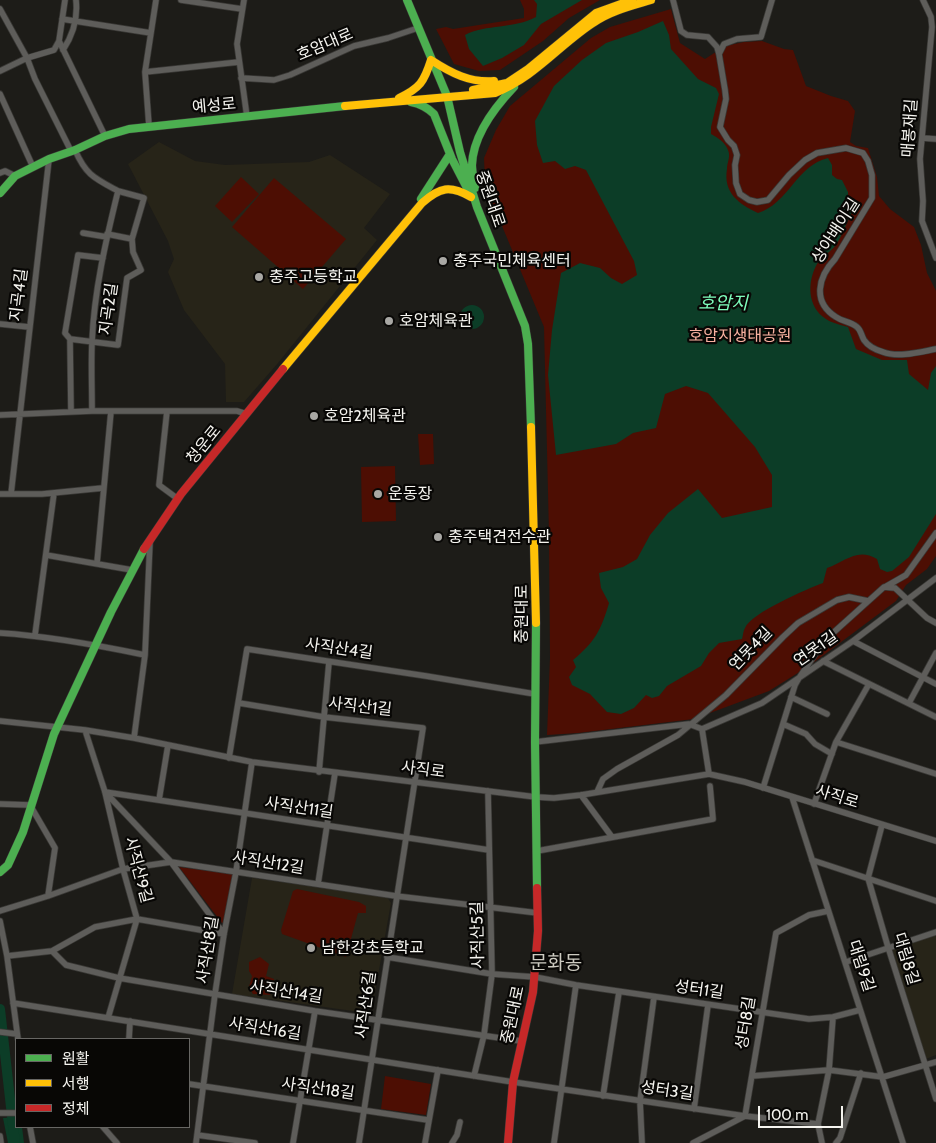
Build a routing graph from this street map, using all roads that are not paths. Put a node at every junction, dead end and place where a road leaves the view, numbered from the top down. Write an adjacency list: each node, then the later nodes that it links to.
1 (64, 0): 14 (street)
2 (76, 0): 16 (street)
3 (155, 0): 18 (street)
4 (182, 0): 13 (street)
5 (244, 0): 13 (street)
6 (407, 0): 17 (street)
7 (632, 0): 25 (street)
8 (651, 0): 29 (street)
9 (673, 0): 21 (street, 상아배이길)
10 (772, 0): 21 (street)
11 (923, 0): 37 (street, 매봉재길)
12 (0, 8): 15 (street)
13 (242, 9): 24 (street)
14 (62, 19): 16 (street); 19 (street)
15 (3, 20): 22 (street)
16 (76, 21): 18 (street); 20 (street)
17 (418, 28): 23 (street); 28 (street, 호암대로)
18 (150, 33): 27 (street)
19 (59, 41): 20 (street); 22 (street)
20 (63, 50): 36 (street)
21 (719, 54): 59 (street, 상아배이길)
22 (27, 58): 26 (street); 39 (street)
23 (432, 60): 25 (street); 31 (street); 32 (street)
24 (239, 62): 27 (street); 28 (street)
25 (528, 69): 31 (street)
26 (0, 71)
27 (145, 72): 35 (street)
28 (242, 78): 34 (street)
29 (521, 80): 31 (street); 48 (street)
30 (0, 94): 33 (street)
31 (447, 96): 32 (street, 예성로); 48 (street, 중원대로)
32 (394, 101): 34 (street, 예성로); 40 (street)
33 (3, 109): 42 (street)
34 (247, 117): 35 (street, 예성로)
35 (149, 126): 36 (street, 예성로)
36 (105, 136): 39 (street, 예성로)
37 (922, 138): 38 (street); 54 (street, 매봉재길)
38 (936, 139)
39 (73, 150): 41 (street, 예성로); 45 (street)
40 (450, 154): 47 (street); 49 (street)
41 (49, 159): 42 (street, 예성로); 56 (street, 지곡4길)
42 (33, 167): 44 (street, 예성로)
43 (2, 171): 44 (street)
44 (15, 176): 46 (street, 예성로)
45 (118, 191): 51 (street); 52 (street)
46 (0, 193)
47 (471, 197): 48 (street); 49 (street)
48 (477, 207): 94 (street, 중원대로)
49 (415, 210): 65 (street, 청운로)
50 (83, 233): 51 (street)
51 (107, 236): 52 (street); 53 (street)
52 (132, 239): 58 (street, 지곡2길)
53 (103, 258): 57 (street); 58 (street)
54 (936, 258)
55 (0, 324): 56 (street)
56 (29, 328): 64 (street, 지곡4길)
57 (70, 338): 58 (street); 63 (street)
58 (92, 341): 60 (street)
59 (936, 349)
60 (92, 411): 61 (street); 63 (street)
61 (111, 411): 62 (street); 67 (street)
62 (167, 411): 65 (street); 71 (street)
63 (71, 412): 64 (street)
64 (20, 413): 66 (street); 70 (street, 지곡4길)
65 (247, 414): 71 (street, 청운로)
66 (0, 415)
67 (103, 488): 68 (street); 75 (street)
68 (54, 493): 70 (street); 74 (street)
69 (0, 494): 70 (street)
70 (11, 494)
71 (178, 500): 73 (street, 청운로)
72 (936, 534): 78 (street)
73 (150, 539): 76 (street, 청운로); 87 (street)
74 (46, 555): 75 (street); 83 (street)
75 (97, 563): 76 (street)
76 (132, 570): 85 (street, 청운로)
77 (936, 578): 80 (street, 연못1길)
78 (884, 587): 79 (street); 80 (street)
79 (868, 600): 91 (street); 102 (street, 연못4길)
80 (907, 600): 81 (street); 84 (street, 연못1길)
81 (936, 623)
82 (0, 633): 83 (street)
83 (35, 635): 85 (street)
84 (853, 640): 88 (street, 연못1길); 90 (street)
85 (96, 645): 87 (street); 104 (street, 청운로)
86 (936, 654): 90 (street)
87 (145, 656): 107 (street)
88 (823, 660): 91 (street, 연못1길); 92 (street)
89 (329, 662): 94 (street, 사직산4길); 96 (street, 사직산4길); 99 (street)
90 (923, 677): 93 (street); 97 (street)
91 (799, 678): 95 (street); 105 (street, 연못1길)
92 (869, 684): 97 (street); 109 (street)
93 (936, 684)
94 (535, 694): 108 (street, 중원대로)
95 (791, 697): 98 (street); 103 (street)
96 (239, 703): 99 (street, 사직산1길); 112 (street, 사직산4길)
97 (909, 703): 100 (street)
98 (827, 714)
99 (324, 717): 114 (street); 118 (street, 사직산1길)
100 (936, 717)
101 (0, 721): 104 (street, 사직로)
102 (689, 724): 105 (street); 108 (street); 123 (street, 연못4길)
103 (783, 724): 111 (street); 120 (street)
104 (58, 727): 106 (street, 사직로); 130 (street)
105 (702, 729): 116 (street)
106 (85, 730): 107 (street, 사직로); 122 (street, 사직산9길)
107 (134, 738): 110 (street, 사직로)
108 (535, 742): 125 (street, 중원대로)
109 (836, 742): 111 (street); 117 (street)
110 (168, 744): 112 (street, 사직로); 127 (street)
111 (832, 754): 129 (street)
112 (229, 758): 113 (street, 사직로)
113 (252, 762): 114 (street, 사직로); 131 (street, 사직산8길)
114 (319, 772): 115 (street, 사직로)
115 (334, 773): 118 (street, 사직로); 133 (street)
116 (709, 774): 120 (street, 사직로); 123 (street, 사직로)
117 (936, 774)
118 (415, 783): 121 (street, 사직로); 134 (street, 사직산6길)
119 (710, 786): 135 (street)
120 (763, 788): 126 (street, 사직로)
121 (488, 791): 125 (street, 사직로); 137 (street, 사직산5길)
122 (105, 792): 127 (street, 사직산11길); 140 (street); 141 (street, 사직산9길)
123 (596, 792): 124 (street, 사직로)
124 (581, 795): 125 (street, 사직로); 135 (street)
125 (536, 797): 138 (street, 중원대로)
126 (792, 797): 129 (street, 사직로); 139 (street, 대림9길)
127 (159, 800): 131 (street, 사직산11길)
128 (0, 804): 130 (street)
129 (814, 804): 132 (street, 사직로)
130 (30, 806): 142 (street); 146 (street)
131 (244, 814): 133 (street, 사직산11길); 143 (street, 사직산8길)
132 (882, 825): 136 (street, 사직로); 144 (street)
133 (327, 826): 134 (street, 사직산11길); 145 (street)
134 (406, 837): 137 (street, 사직산11길); 147 (street, 사직산6길)
135 (612, 837): 138 (street)
136 (936, 842)
137 (489, 850): 149 (street, 사직산5길)
138 (537, 851): 152 (street, 중원대로)
139 (812, 860): 144 (street); 151 (street, 대림9길)
140 (172, 862): 141 (street, 사직산12길); 143 (street, 사직산12길); 157 (street)
141 (122, 869): 146 (street, 사직산12길); 153 (street, 사직산9길)
142 (0, 872)
143 (236, 872): 145 (street, 사직산12길); 157 (street, 사직산8길)
144 (868, 878): 148 (street); 158 (street, 대림8길)
145 (318, 884): 147 (street, 사직산12길)
146 (48, 896): 150 (street, 사직산12길)
147 (396, 896): 149 (street, 사직산12길); 161 (street, 사직산6길)
148 (936, 901)
149 (491, 909): 152 (street, 사직산12길); 163 (street, 사직산5길)
150 (0, 911)
151 (828, 911): 162 (street, 대림9길); 174 (street, 성터8길)
152 (538, 913): 164 (street, 중원대로)
153 (137, 919): 157 (street); 159 (street); 165 (street, 사직산9길)
154 (0, 921): 155 (street)
155 (1, 932): 160 (street)
156 (936, 932): 158 (street)
157 (224, 934): 168 (street, 사직산8길)
158 (888, 948): 162 (street); 188 (street, 대림8길)
159 (52, 951): 160 (street); 165 (street, 사직산14길)
160 (7, 956): 170 (street)
161 (387, 957): 163 (street, 성터1길); 177 (street, 사직산6길)
162 (846, 962): 172 (street, 대림9길)
163 (492, 974): 164 (street, 성터1길); 181 (street, 사직산5길)
164 (535, 977): 166 (street, 성터1길); 184 (street, 중원대로)
165 (119, 978): 168 (street, 사직산14길); 176 (street, 사직산9길)
166 (576, 985): 167 (street, 성터1길); 198 (street)
167 (619, 992): 169 (street, 성터1길); 199 (street)
168 (215, 994): 173 (street, 사직산14길); 180 (street, 사직산8길)
169 (654, 997): 171 (street, 성터1길); 202 (street)
170 (13, 1002): 176 (street, 사직산16길); 182 (street)
171 (708, 1005): 174 (street, 성터1길); 204 (street)
172 (860, 1010): 175 (street, 성터1길); 194 (street, 대림9길)
173 (315, 1011): 177 (street, 사직산14길); 185 (street)
174 (761, 1012): 175 (street, 성터1길); 193 (street, 성터8길)
175 (832, 1017): 190 (street)
176 (108, 1018): 178 (street, 사직산16길)
177 (377, 1020): 181 (street, 사직산14길); 186 (street, 사직산6길)
178 (130, 1021): 180 (street, 사직산16길); 183 (street)
179 (0, 1032): 182 (street)
180 (210, 1034): 185 (street, 사직산16길); 197 (street, 사직산8길)
181 (484, 1035): 184 (street, 사직산14길); 192 (street, 사직산5길)
182 (17, 1037)
183 (129, 1038)
184 (521, 1041): 195 (street, 중원대로)
185 (308, 1050): 186 (street, 사직산16길); 201 (street)
186 (372, 1060): 189 (street, 사직산16길); 203 (street, 사직산6길)
187 (936, 1062): 188 (street)
188 (925, 1065): 194 (street); 200 (street, 대림8길)
189 (438, 1070): 192 (street, 사직산16길); 208 (street)
190 (829, 1070): 191 (street); 193 (street); 210 (street)
191 (861, 1073): 194 (street); 229 (street)
192 (474, 1076): 195 (street, 사직산16길)
193 (752, 1076): 207 (street, 성터8길)
194 (883, 1077): 230 (street, 대림9길)
195 (513, 1082): 198 (street, 성터3길); 224 (street, 중원대로)
196 (190, 1084): 197 (street, 사직산18길)
197 (204, 1087): 201 (street, 사직산18길); 213 (street, 사직산8길)
198 (562, 1089): 199 (street, 성터3길); 225 (street)
199 (603, 1096): 202 (street, 성터3길)
200 (936, 1099)
201 (300, 1100): 203 (street, 사직산18길); 220 (street)
202 (640, 1101): 204 (street, 성터3길); 226 (street)
203 (364, 1109): 208 (street, 사직산18길); 221 (street, 사직산6길)
204 (694, 1109): 207 (street, 성터3길)
205 (15, 1113): 206 (street)
206 (0, 1114)
207 (745, 1116): 210 (street, 성터3길); 227 (street)
208 (428, 1120): 222 (street)
209 (460, 1122): 223 (street)
210 (818, 1124): 228 (street)
211 (30, 1128): 216 (street)
212 (104, 1128): 217 (street)
213 (198, 1135): 218 (street, 사직산8길); 219 (street)
214 (0, 1136): 215 (street)
215 (1, 1143)
216 (33, 1143)
217 (117, 1143)
218 (196, 1143)
219 (255, 1143)
220 (294, 1143)
221 (359, 1143)
222 (425, 1143)
223 (452, 1143)
224 (508, 1143)
225 (554, 1143)
226 (642, 1143)
227 (693, 1143)
228 (822, 1143)
229 (836, 1143)
230 (903, 1143)

